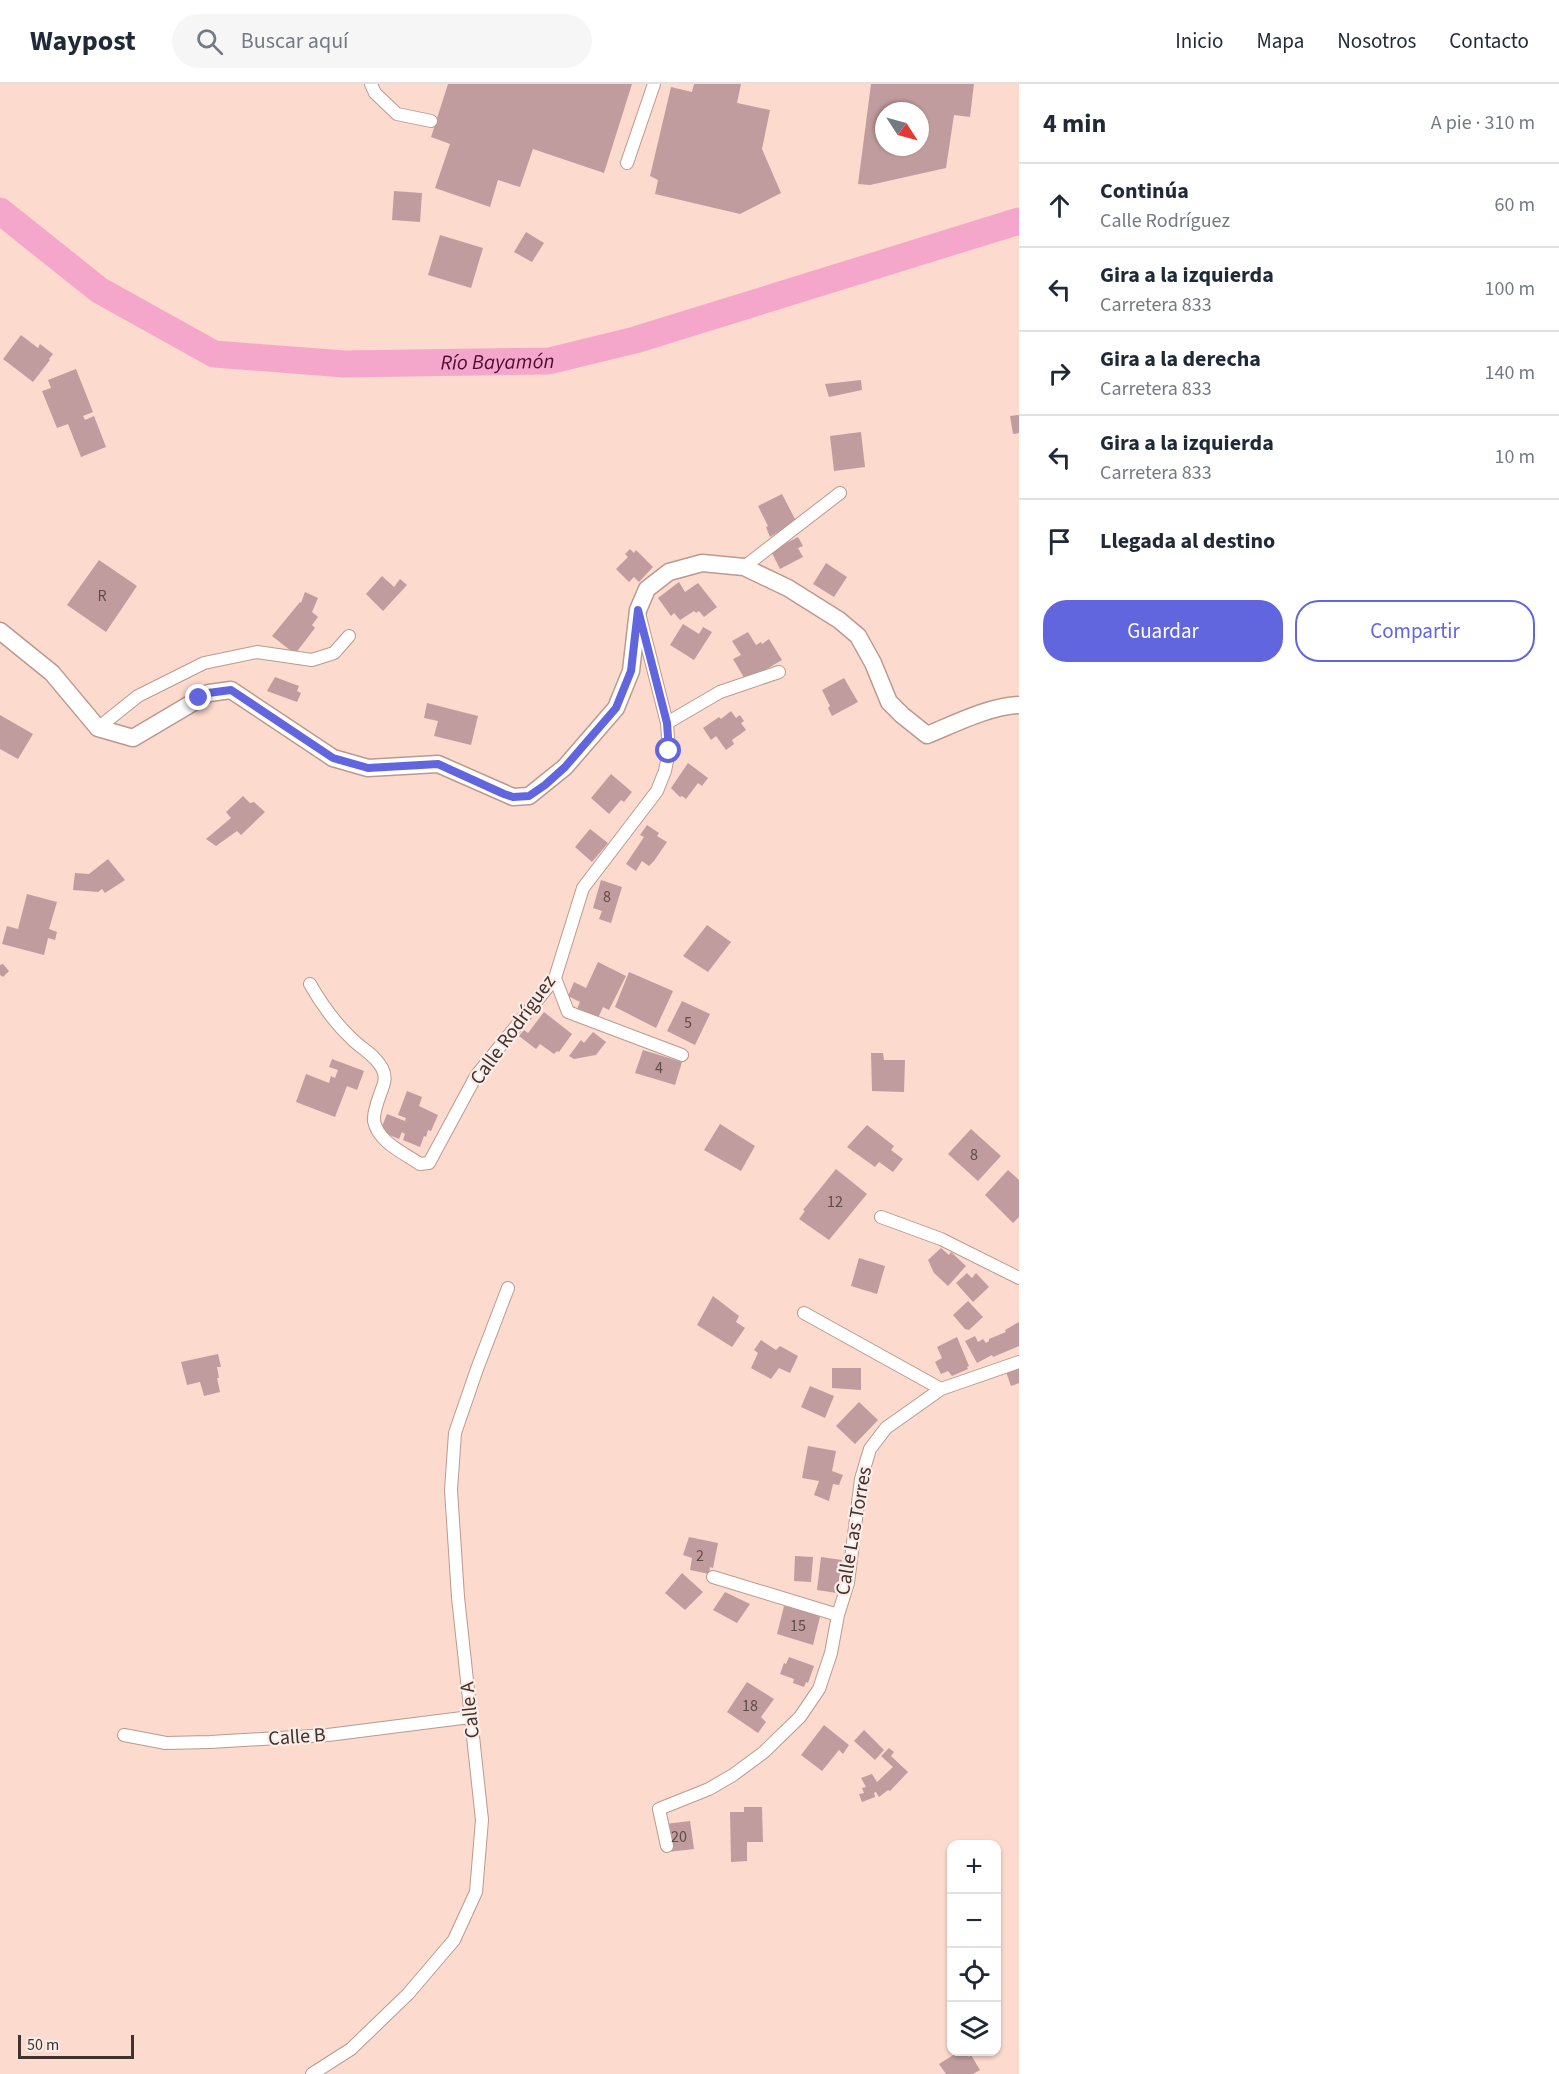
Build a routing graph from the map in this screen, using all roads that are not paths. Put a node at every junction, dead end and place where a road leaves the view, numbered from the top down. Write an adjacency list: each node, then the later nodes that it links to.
1 (371, 84): 3 (street)
2 (654, 84): 4 (street)
3 (431, 121)
4 (627, 163)
5 (840, 493): 6 (street)
6 (744, 567): 7 (street); 11 (street)
7 (638, 610): 12 (street, Calle Rodríguez); 13 (street)
8 (0, 631): 13 (street)
9 (349, 636): 13 (street)
10 (779, 672): 12 (street)
11 (1019, 705)
12 (667, 723): 14 (street, Calle Rodríguez)
13 (98, 728)
14 (555, 978): 15 (street, Calle Rodríguez); 16 (street)
15 (310, 984)
16 (682, 1056)
17 (881, 1217): 18 (street)
18 (1019, 1278)
19 (508, 1288): 25 (street, Calle A)
20 (804, 1313): 22 (street)
21 (1019, 1362): 22 (street, Calle Las Torres)
22 (941, 1389): 24 (street, Calle Las Torres)
23 (713, 1577): 24 (street)
24 (838, 1615): 27 (street, Calle Las Torres)
25 (470, 1717): 26 (street, Calle B); 28 (street, Calle A)
26 (124, 1736)
27 (667, 1846)
28 (312, 2074)

